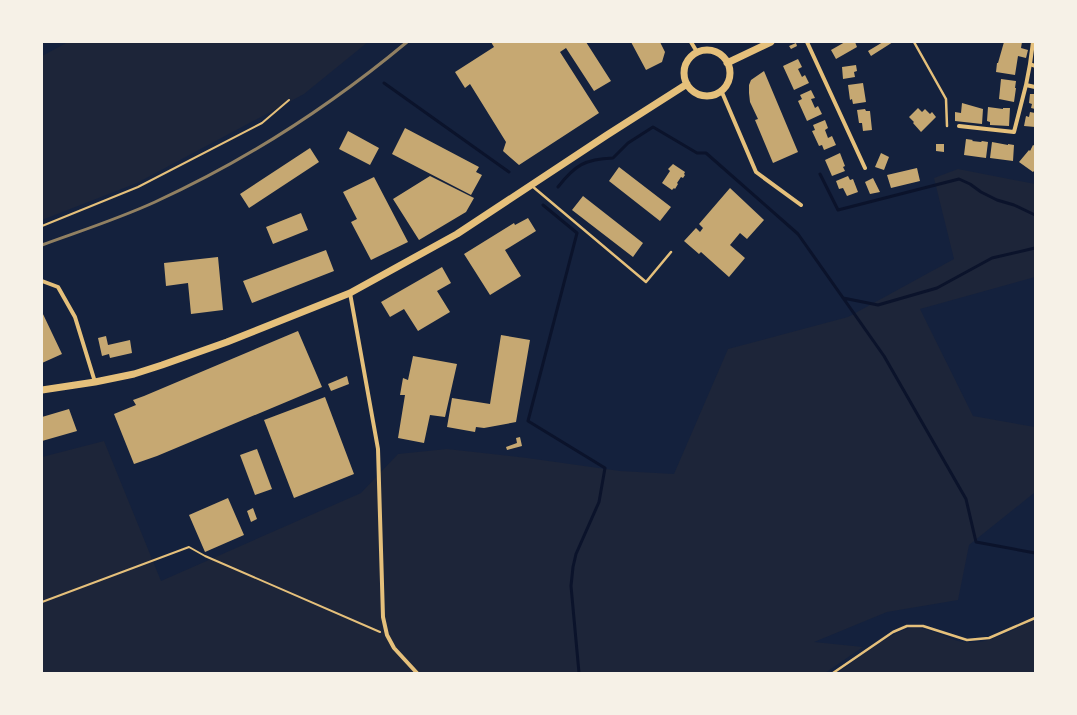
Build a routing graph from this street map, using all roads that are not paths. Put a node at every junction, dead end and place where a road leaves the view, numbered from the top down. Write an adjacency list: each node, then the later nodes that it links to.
1 (691, 42): 6 (street)
2 (771, 42): 7 (street)
3 (807, 42): 16 (street)
4 (914, 42): 14 (lane)
5 (1033, 42): 8 (street)
6 (697, 52): 7 (street); 10 (street)
7 (727, 63): 13 (street)
8 (1030, 64): 9 (street); 11 (street)
9 (1035, 66)
10 (687, 84): 13 (street); 17 (street)
11 (1026, 84): 12 (street); 15 (street)
12 (1035, 87)
13 (721, 90): 18 (street)
14 (947, 126)
15 (959, 126)
16 (865, 168)
17 (531, 185): 19 (lane); 21 (street)
18 (801, 205)
19 (671, 252)
20 (42, 281): 22 (street)
21 (350, 293): 22 (street); 25 (street)
22 (95, 382): 23 (street)
23 (42, 390)
24 (1035, 618): 26 (lane)
25 (417, 673)
26 (834, 673)

